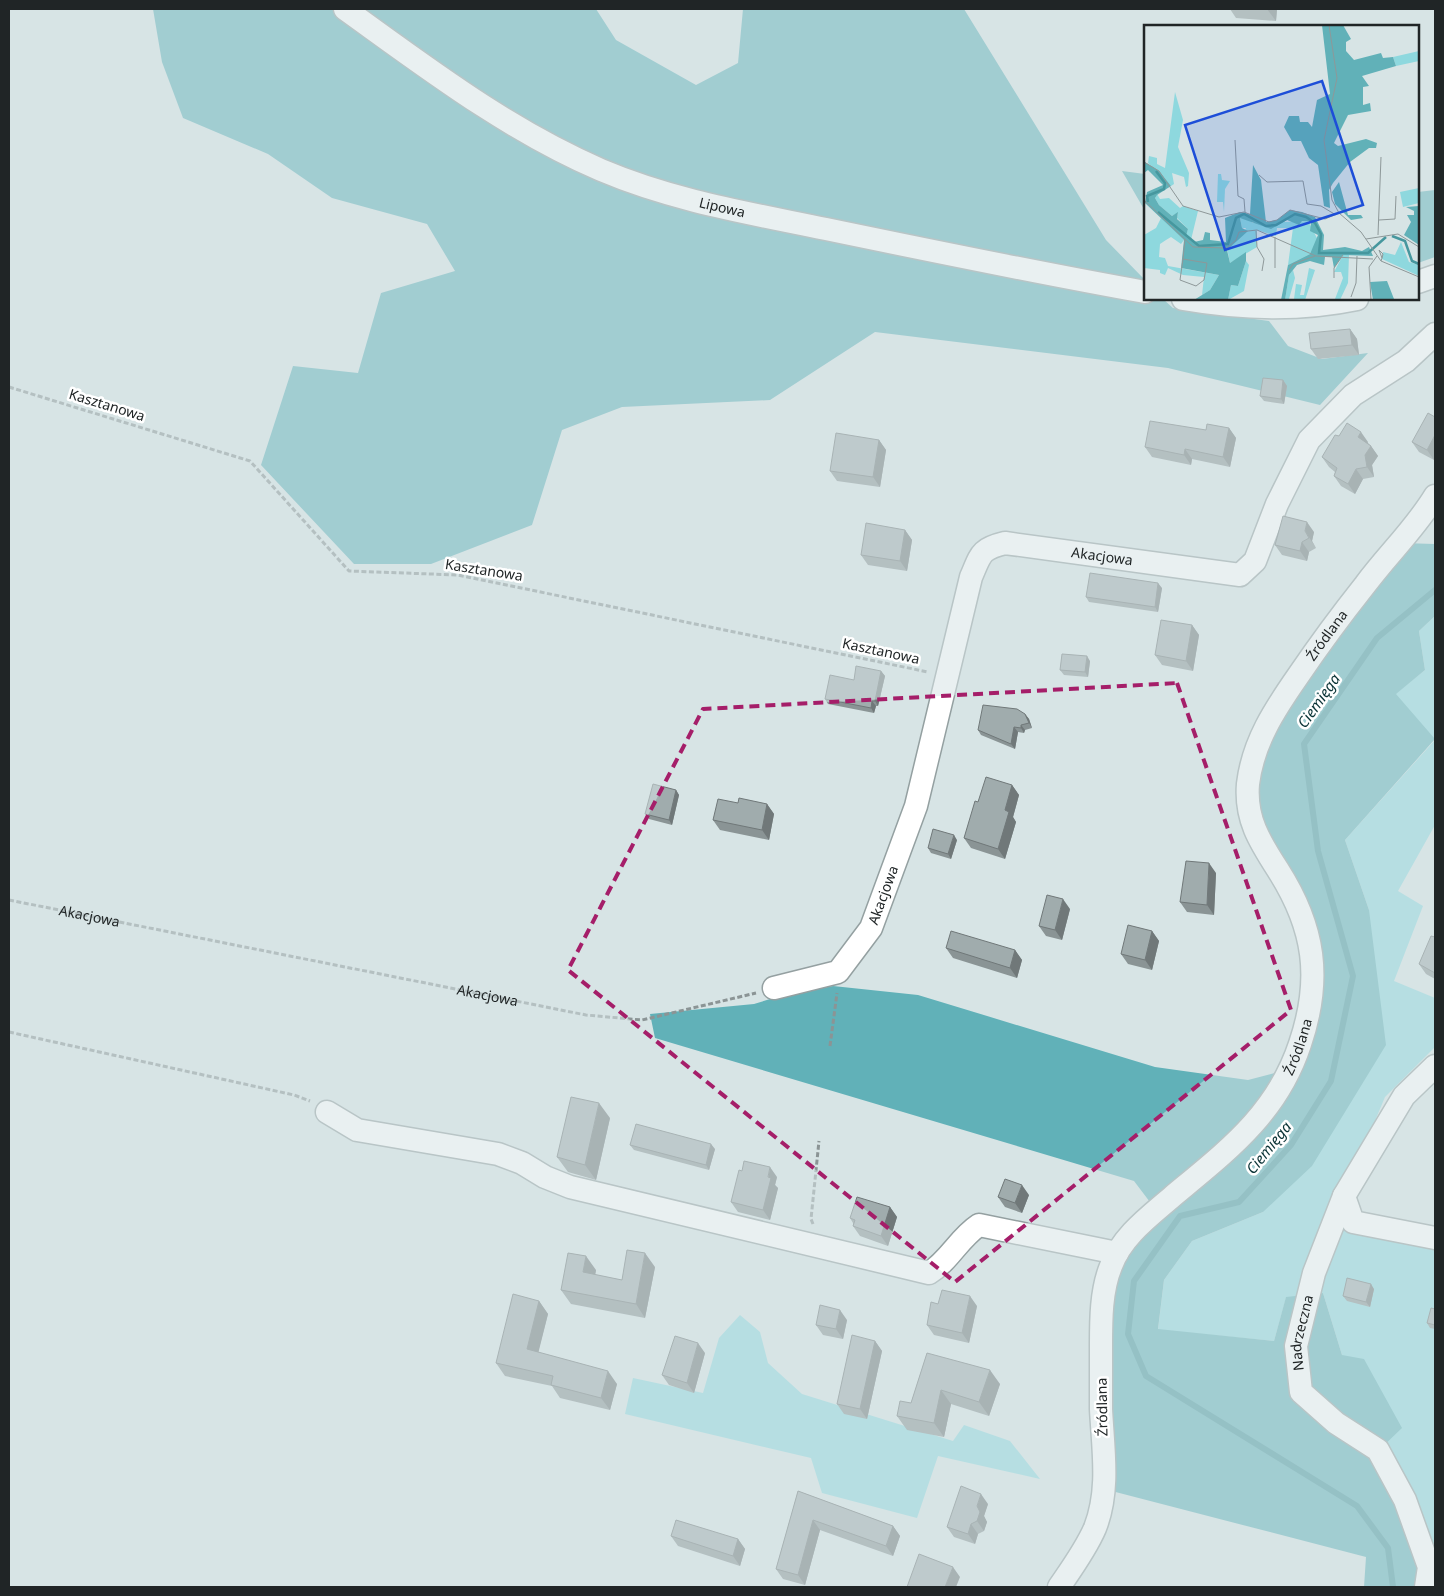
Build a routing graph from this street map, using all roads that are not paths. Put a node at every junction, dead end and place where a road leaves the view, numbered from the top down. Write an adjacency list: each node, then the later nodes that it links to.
1 (345, 9): 4 (street, Lipowa)
2 (1435, 276): 3 (street)
3 (1419, 282)
4 (1144, 292)
5 (1191, 300): 6 (street)
6 (1349, 300)
7 (1435, 334): 9 (street, Akacjowa)
8 (1435, 496): 14 (street, Źródlana)
9 (774, 988)
10 (1435, 1066): 12 (street, Nadrzeczna)
11 (327, 1112): 14 (street)
12 (1344, 1196): 13 (street); 16 (street, Nadrzeczna)
13 (1435, 1238)
14 (1117, 1253): 15 (street, Źródlana)
15 (1059, 1587)
16 (1426, 1587)

